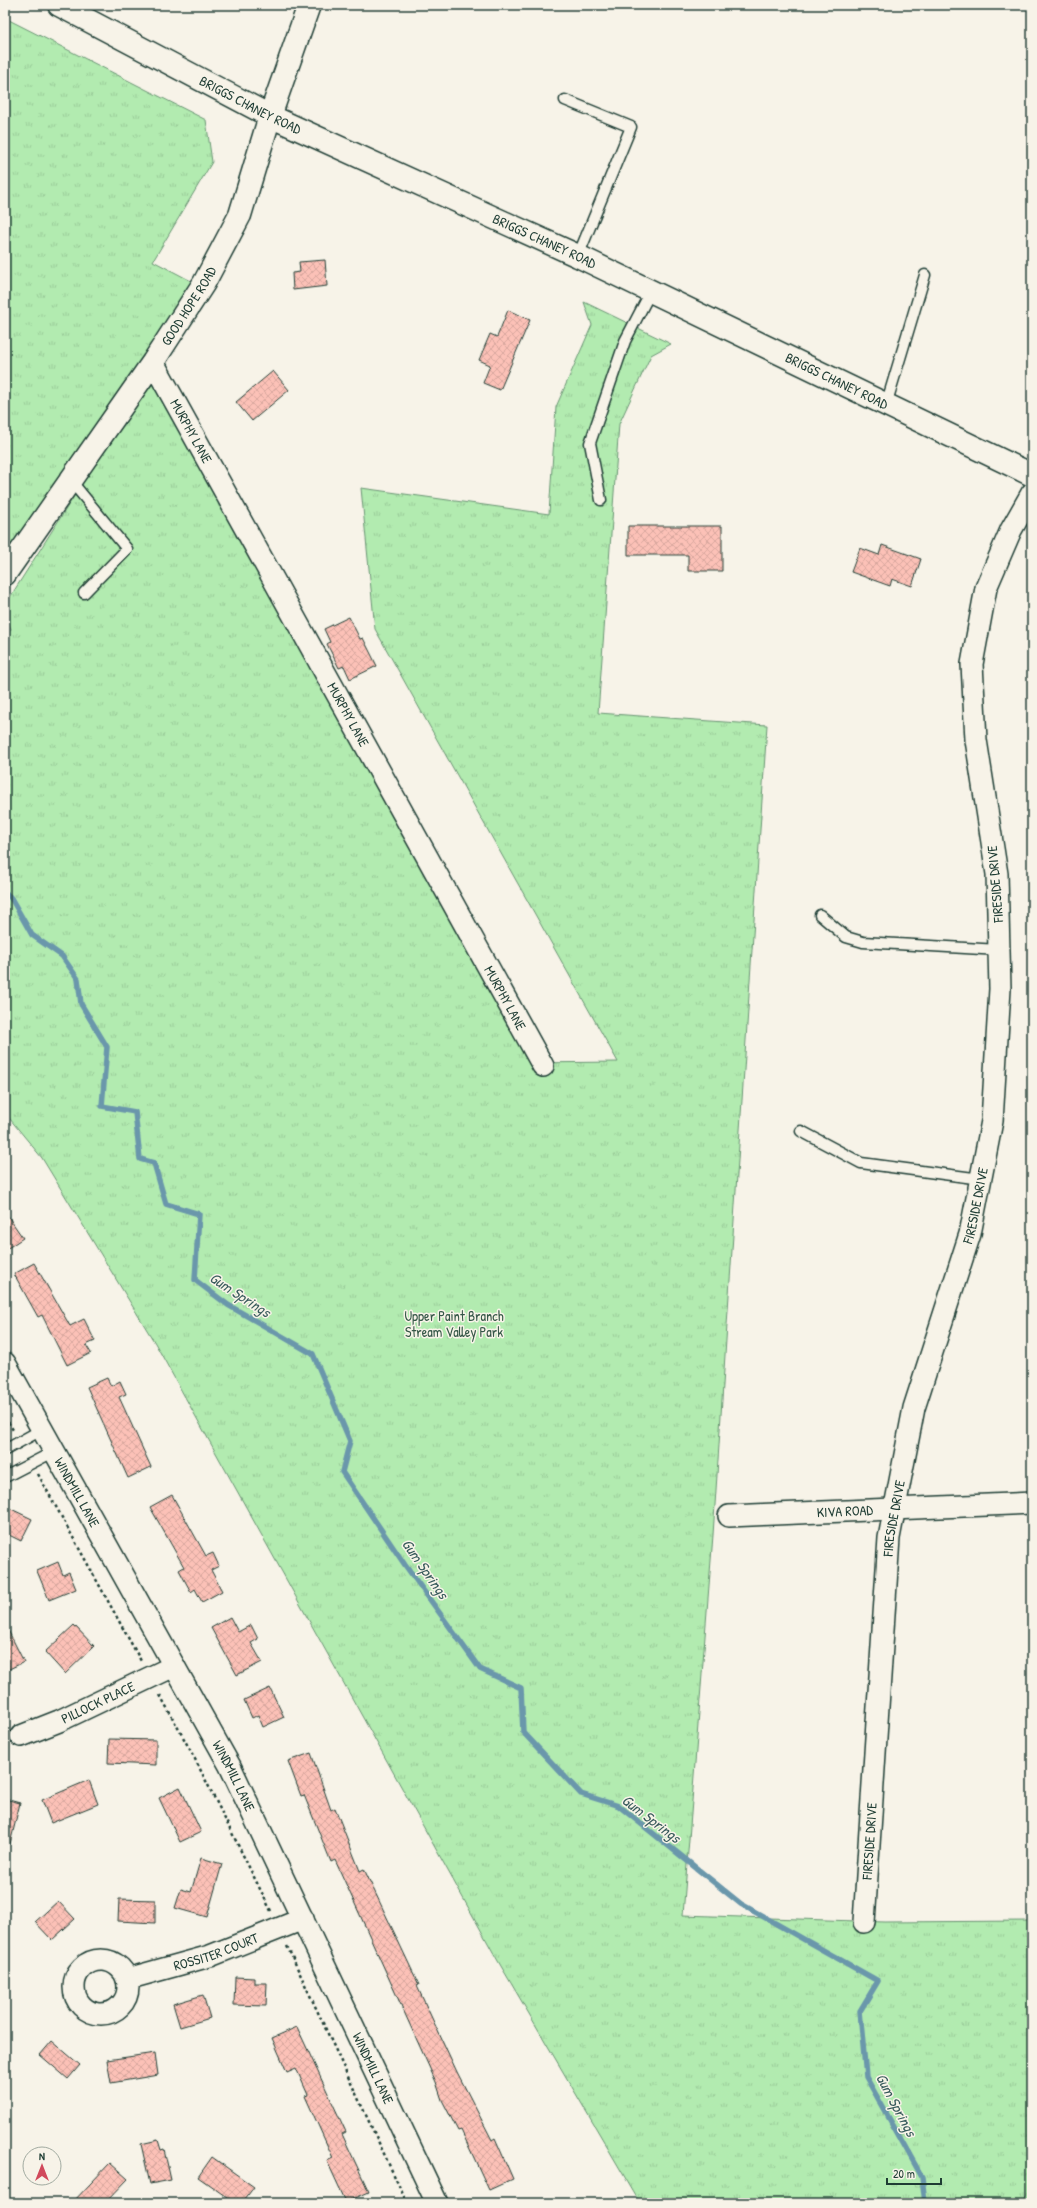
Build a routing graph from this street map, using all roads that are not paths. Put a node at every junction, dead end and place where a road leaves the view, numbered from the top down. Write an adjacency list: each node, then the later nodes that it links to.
1 (59, 5): 4 (main road, BRIGGS CHANEY ROAD)
2 (308, 5): 4 (main road, GOOD HOPE ROAD)
3 (565, 100): 5 (lane)
4 (270, 116): 5 (main road, BRIGGS CHANEY ROAD); 8 (main road, GOOD HOPE ROAD)
5 (578, 256): 7 (main road, BRIGGS CHANEY ROAD)
6 (925, 275): 9 (lane)
7 (651, 291): 9 (main road, BRIGGS CHANEY ROAD); 13 (lane)
8 (153, 362): 11 (main road, GOOD HOPE ROAD); 18 (street, MURPHY LANE)
9 (886, 404): 10 (main road, BRIGGS CHANEY ROAD)
10 (1032, 475)
11 (71, 481): 14 (main road, GOOD HOPE ROAD); 15 (lane)
12 (1032, 493): 17 (street, FIRESIDE DRIVE)
13 (601, 500)
14 (5, 574)
15 (84, 593)
16 (820, 915): 17 (lane)
17 (999, 950): 20 (street, FIRESIDE DRIVE)
18 (543, 1066)
19 (801, 1131): 20 (lane)
20 (981, 1179): 27 (street, FIRESIDE DRIVE)
21 (5, 1363): 22 (street, WINDMILL LANE)
22 (43, 1429): 23 (lane); 24 (street, WINDMILL LANE)
23 (5, 1450)
24 (55, 1451): 25 (lane); 29 (street, WINDMILL LANE)
25 (5, 1476)
26 (1032, 1502): 27 (street, KIVA ROAD)
27 (895, 1509): 28 (street, KIVA ROAD); 32 (street, FIRESIDE DRIVE)
28 (730, 1516)
29 (174, 1666): 30 (street, PILLOCK PLACE); 31 (street, WINDMILL LANE)
30 (21, 1736)
31 (303, 1919): 33 (street, ROSSITER COURT); 34 (street, WINDMILL LANE)
32 (864, 1922)
33 (127, 1980)
34 (437, 2203)

